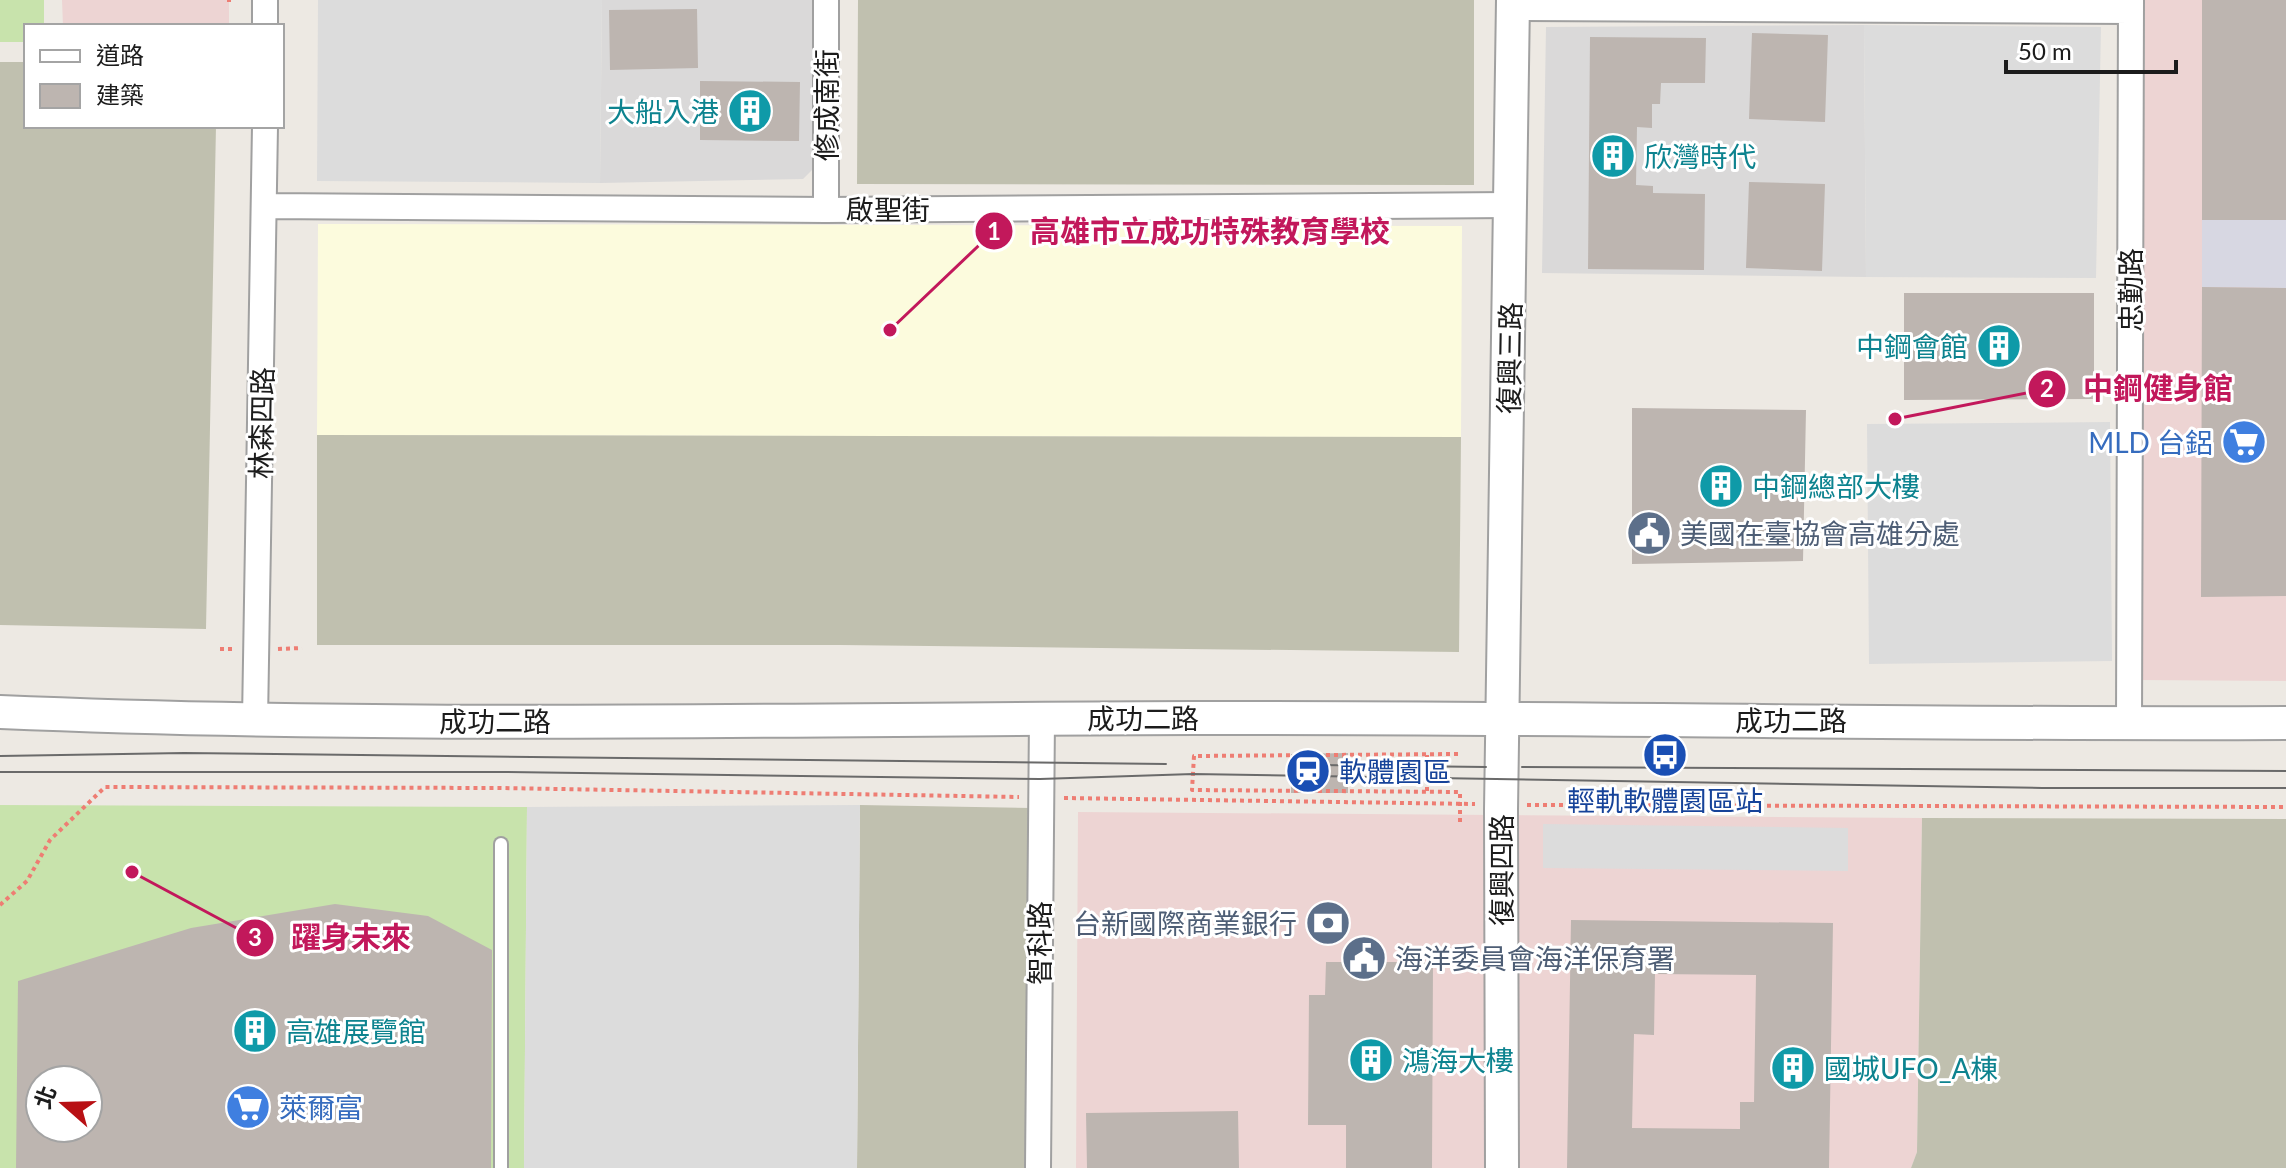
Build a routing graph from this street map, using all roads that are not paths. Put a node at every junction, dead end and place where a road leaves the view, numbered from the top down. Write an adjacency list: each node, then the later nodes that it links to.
1 (265, 0): 6 (street)
2 (826, 0): 10 (street, 修成南街)
3 (1513, 4): 4 (street); 8 (street, 復興三路)
4 (1811, 5): 5 (street)
5 (2131, 6): 16 (street, 忠勤路)
6 (265, 24)
7 (265, 128): 9 (street, 林森四路)
8 (1511, 205): 10 (street, 啟聖街); 12 (street, 復興三路)
9 (266, 206): 10 (street, 啟聖街); 14 (street, 林森四路)
10 (826, 210)
11 (0, 712): 14 (street, 成功二路)
12 (1504, 717): 13 (street, 成功二路); 16 (street, 成功二路); 20 (street, 復興四路)
13 (1042, 718): 14 (street, 成功二路); 19 (street, 智科路)
14 (255, 720)
15 (2286, 723): 16 (street, 成功二路)
16 (2129, 724)
17 (501, 844): 18 (lane)
18 (501, 1168)
19 (1038, 1168)
20 (1502, 1168)

